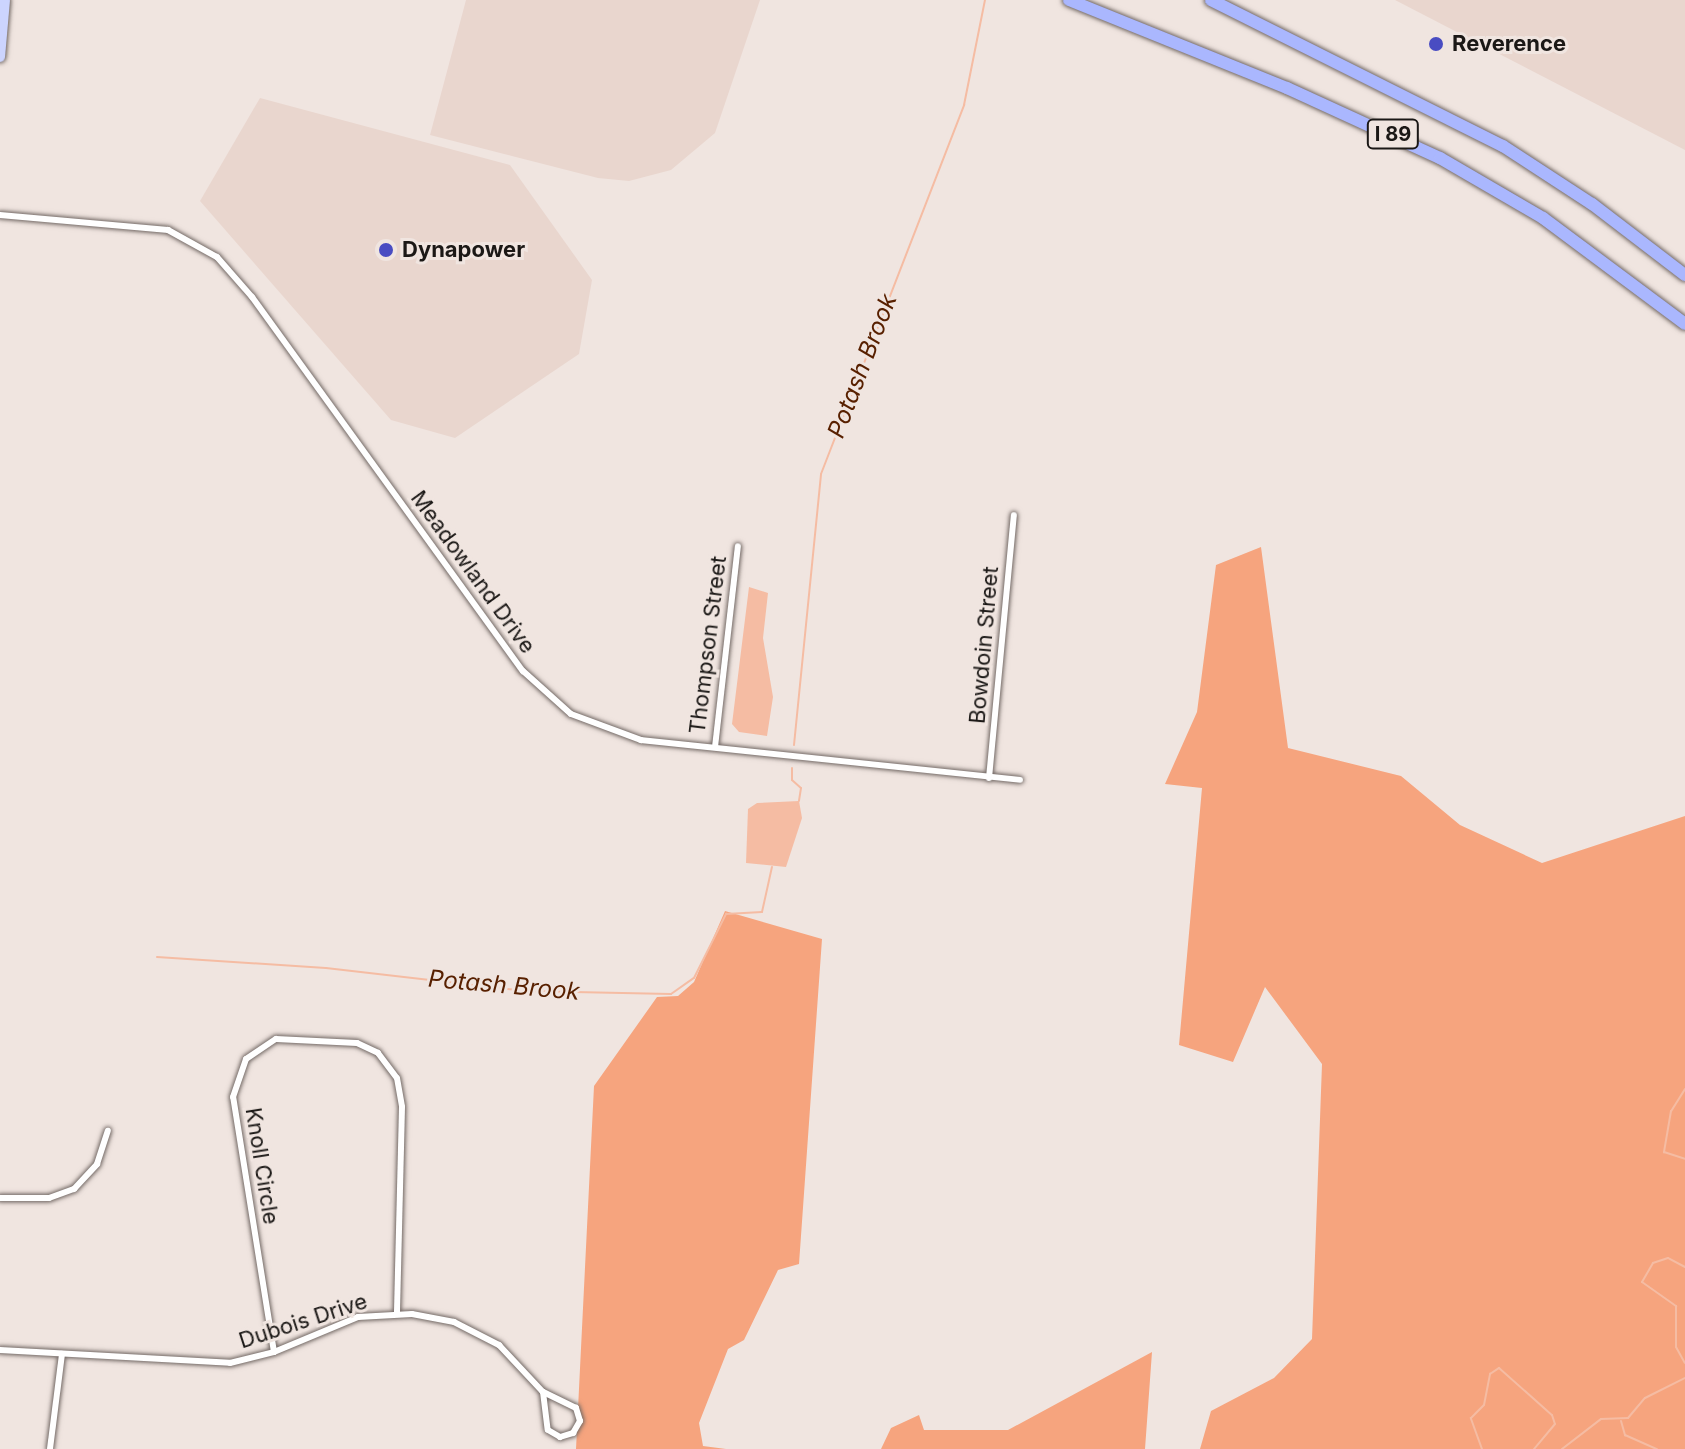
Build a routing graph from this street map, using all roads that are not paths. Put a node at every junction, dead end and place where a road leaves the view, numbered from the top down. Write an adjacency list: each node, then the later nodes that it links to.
1 (5, 0): 4 (main road)
2 (1069, 0): 7 (highway, I 89)
3 (1211, 0): 6 (highway, I 89)
4 (0, 57)
5 (0, 215): 10 (street, Meadowland Drive)
6 (1685, 275)
7 (1685, 324)
8 (1014, 515): 11 (street, Bowdoin Street)
9 (738, 546): 10 (street, Thompson Street)
10 (715, 747): 11 (street, Meadowland Drive)
11 (989, 778): 12 (street, Meadowland Drive)
12 (1020, 780)
13 (108, 1131): 14 (street)
14 (0, 1198)
15 (397, 1313): 17 (street, Dubois Drive); 17 (street, Knoll Circle); 19 (street, Dubois Drive)
16 (0, 1350): 18 (street, Dubois Drive)
17 (274, 1352): 18 (street, Dubois Drive)
18 (62, 1354): 20 (street)
19 (543, 1392): 19 (street, Dubois Drive)
20 (50, 1449)

